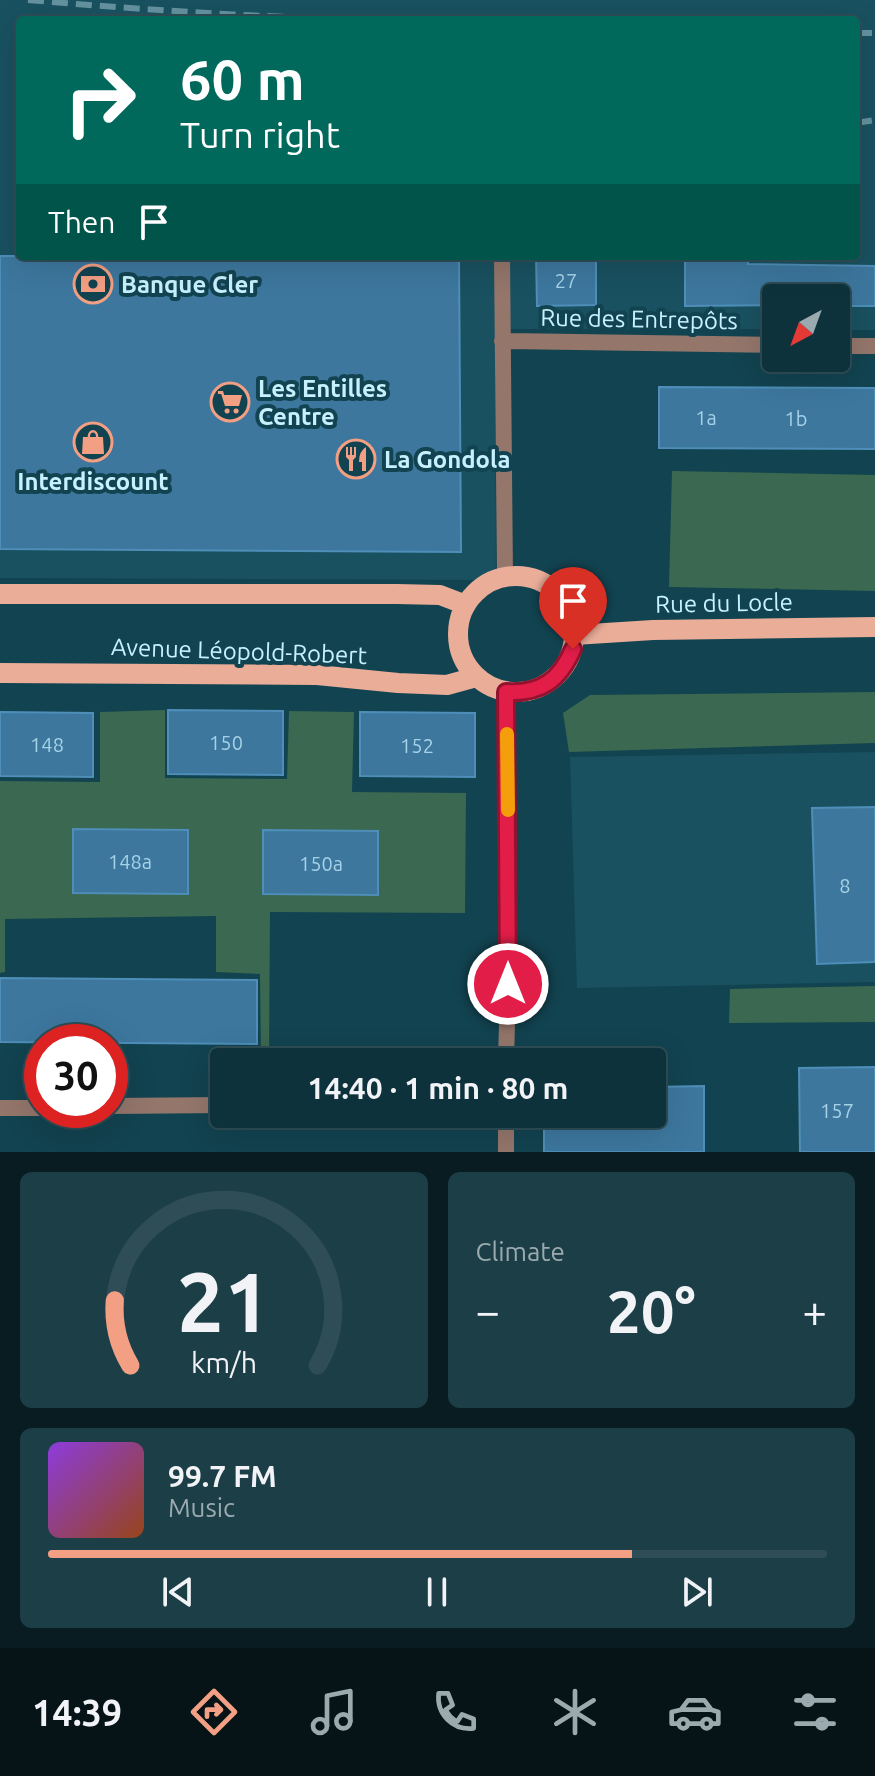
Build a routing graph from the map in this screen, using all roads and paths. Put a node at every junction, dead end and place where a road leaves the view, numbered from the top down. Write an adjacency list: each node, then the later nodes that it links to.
1 (502, 260): 2 (street)
2 (502, 341): 3 (street, Rue des Entrepôts); 6 (street)
3 (762, 345)
4 (850, 346): 5 (street)
5 (875, 346)
6 (505, 577): 8 (main road); 10 (main road)
7 (0, 594): 8 (main road)
8 (466, 605): 12 (main road)
9 (875, 627): 10 (main road, Rue du Locle)
10 (574, 635): 13 (main road)
11 (0, 673): 12 (main road, Avenue Léopold-Robert)
12 (476, 677): 13 (main road)
13 (506, 692): 14 (street)
14 (506, 1048)
15 (210, 1105): 16 (street)
16 (128, 1106)
17 (0, 1108): 18 (street)
18 (24, 1108)
19 (506, 1128): 20 (street)
20 (506, 1152)

